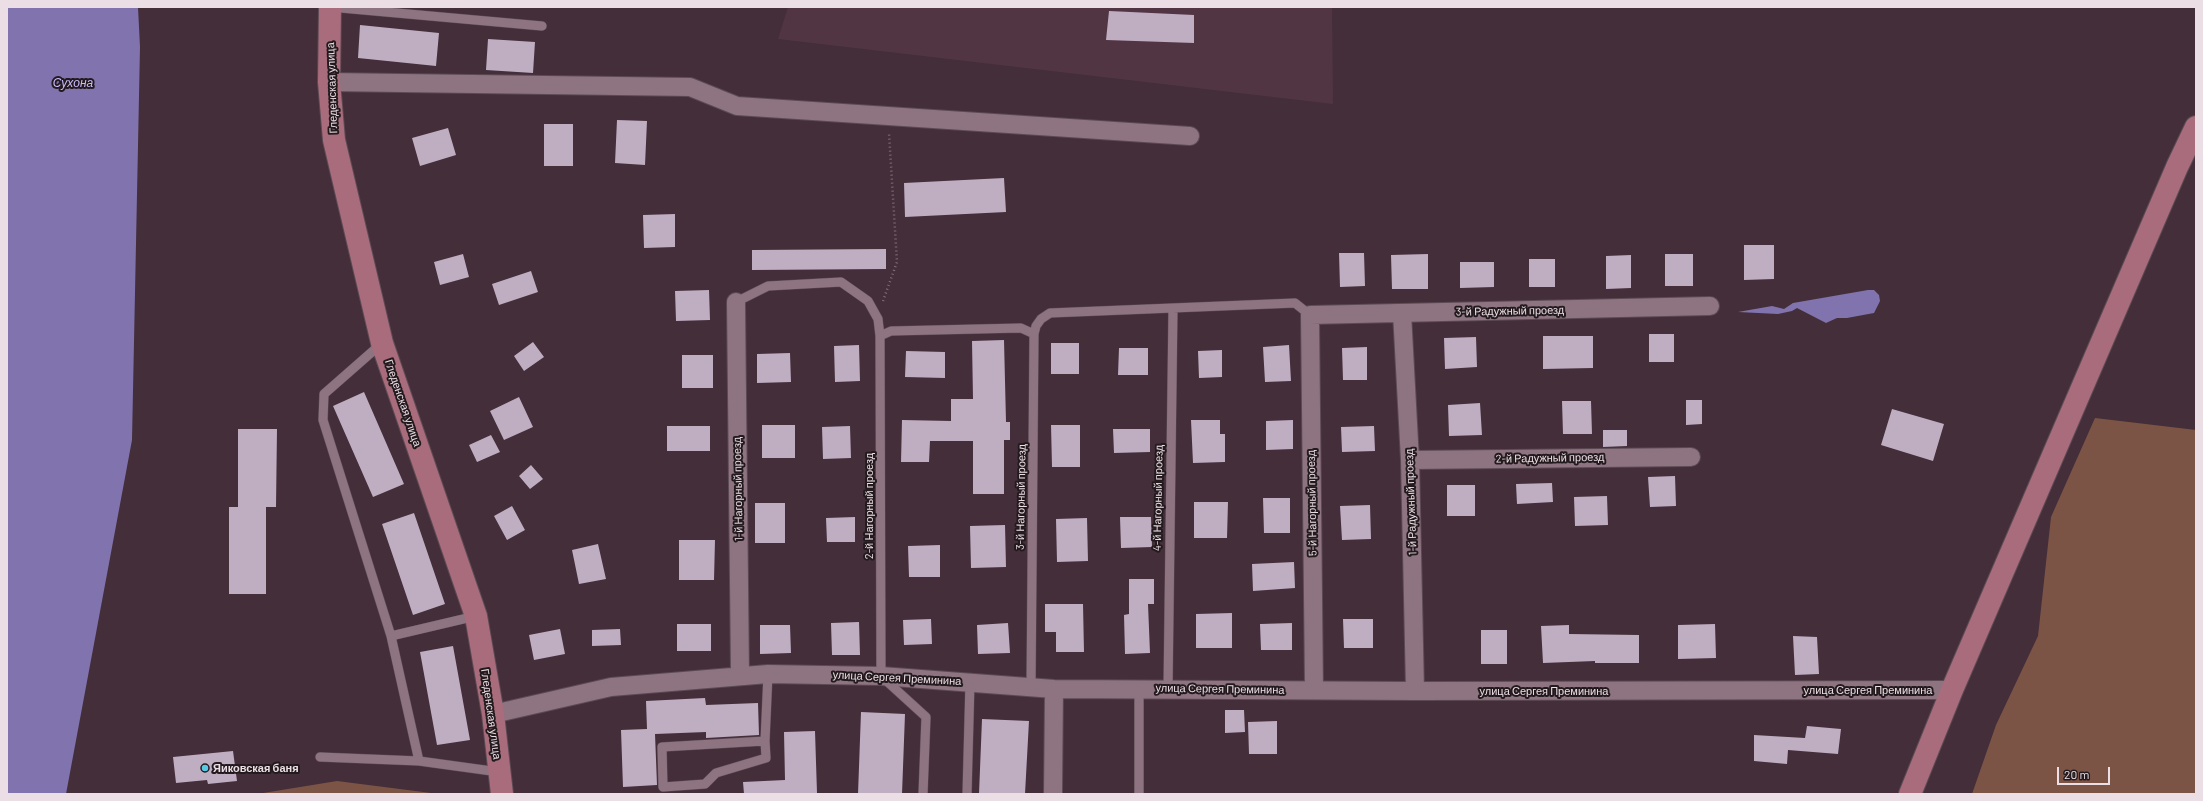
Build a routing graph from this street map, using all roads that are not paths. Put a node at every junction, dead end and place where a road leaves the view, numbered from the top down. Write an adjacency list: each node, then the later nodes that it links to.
1 (330, 7): 2 (lane); 3 (main road, Гледенская улица)
2 (542, 26)
3 (329, 82): 5 (street); 13 (main road, Гледенская улица)
4 (2196, 127): 27 (main road)
5 (1190, 136)
6 (736, 302): 12 (lane, 2-й Нагорный проезд); 19 (street, 1-й Нагорный проезд)
7 (1710, 306): 9 (street, 3-й Радужный проезд)
8 (1173, 308): 10 (lane); 11 (lane); 25 (lane, 4-й Нагорный проезд)
9 (1402, 313): 10 (street, 3-й Радужный проезд); 15 (street, 1-й Радужный проезд)
10 (1310, 315): 26 (street, 5-й Нагорный проезд)
11 (1034, 334): 12 (lane); 22 (lane, 3-й Нагорный проезд)
12 (880, 336): 20 (lane, 2-й Нагорный проезд)
13 (382, 343): 16 (main road, Гледенская улица); 17 (lane)
14 (1691, 457): 15 (street, 2-й Радужный проезд)
15 (1410, 460): 28 (street, 1-й Радужный проезд)
16 (476, 616): 17 (lane); 29 (main road, Гледенская улица)
17 (391, 636): 32 (lane)
18 (768, 674): 19 (street, улица Сергея Преминина); 20 (street, улица Сергея Преминина); 30 (lane)
19 (740, 676): 29 (street, улица Сергея Преминина)
20 (881, 676): 21 (street, улица Сергея Преминина); 35 (lane)
21 (970, 682): 22 (street, улица Сергея Преминина); 36 (lane)
22 (1031, 687): 24 (street, улица Сергея Преминина)
23 (1139, 688): 24 (street, улица Сергея Преминина); 25 (street, улица Сергея Преминина); 38 (lane)
24 (1054, 689): 37 (street)
25 (1168, 689): 26 (street, улица Сергея Преминина)
26 (1314, 690): 28 (street, улица Сергея Преминина)
27 (1952, 690): 28 (street, улица Сергея Преминина); 39 (main road)
28 (1415, 691)
29 (493, 714): 33 (main road, Гледенская улица)
30 (765, 741): 30 (lane)
31 (320, 757): 32 (lane)
32 (419, 761): 33 (lane)
33 (499, 772): 34 (main road, Гледенская улица)
34 (502, 794)
35 (924, 794)
36 (967, 794)
37 (1053, 794)
38 (1139, 794)
39 (1910, 794)

